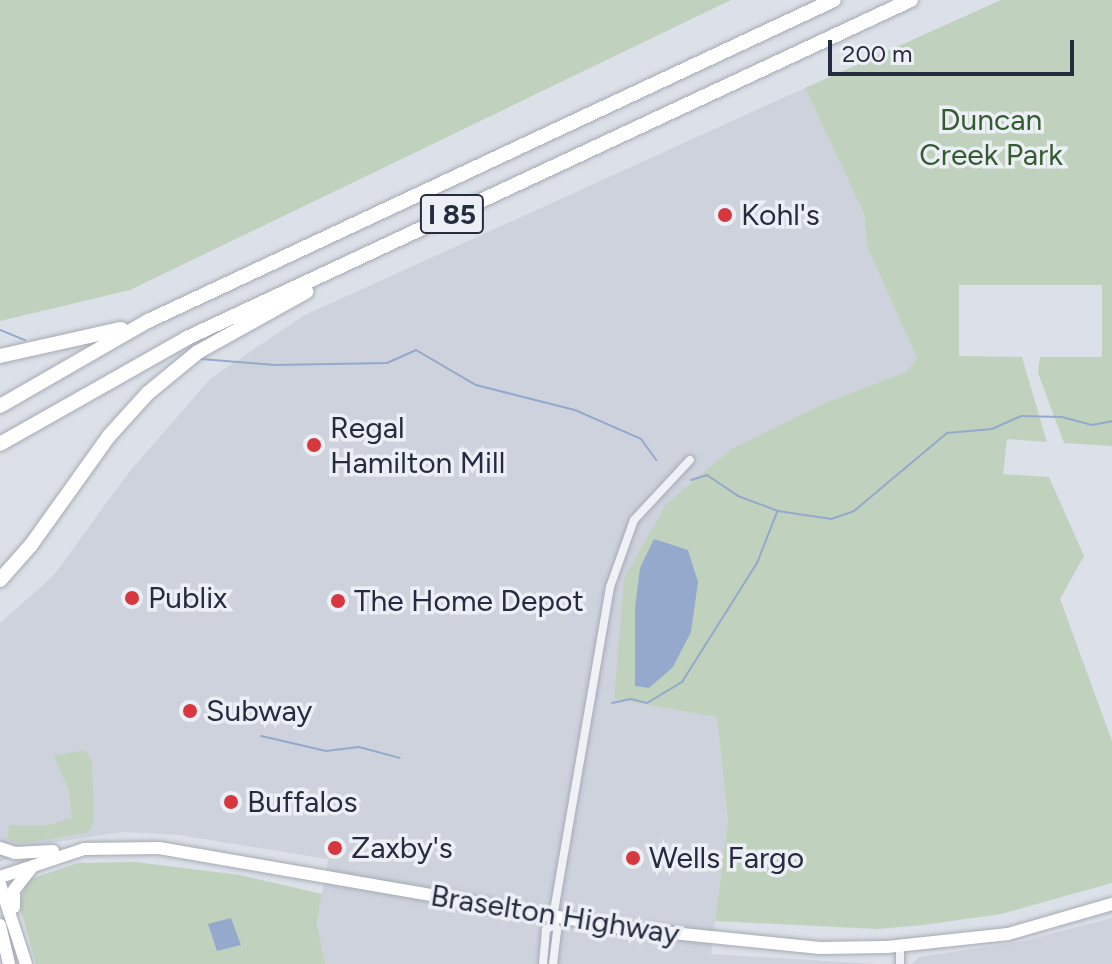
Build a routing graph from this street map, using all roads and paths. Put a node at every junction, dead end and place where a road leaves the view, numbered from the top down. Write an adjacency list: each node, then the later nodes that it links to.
1 (834, 0): 4 (highway, I 85)
2 (911, 0): 3 (highway, I 85)
3 (404, 236): 7 (highway, I 85); 9 (highway)
4 (148, 321): 5 (highway); 6 (highway, I 85)
5 (0, 356)
6 (0, 406)
7 (0, 444)
8 (690, 460): 17 (street)
9 (0, 580)
10 (0, 848): 11 (main road)
11 (84, 849): 12 (main road, Braselton Highway); 17 (main road, Braselton Highway)
12 (42, 860): 13 (main road, Braselton Highway); 16 (main road)
13 (0, 877)
14 (0, 884): 16 (main road)
15 (1112, 904): 19 (main road, Braselton Highway)
16 (15, 918): 21 (main road)
17 (553, 921): 19 (main road, Braselton Highway); 22 (street); 23 (street)
18 (2, 931): 20 (main road)
19 (900, 946): 24 (street)
20 (9, 964)
21 (26, 964)
22 (543, 964)
23 (553, 964)
24 (900, 964)

